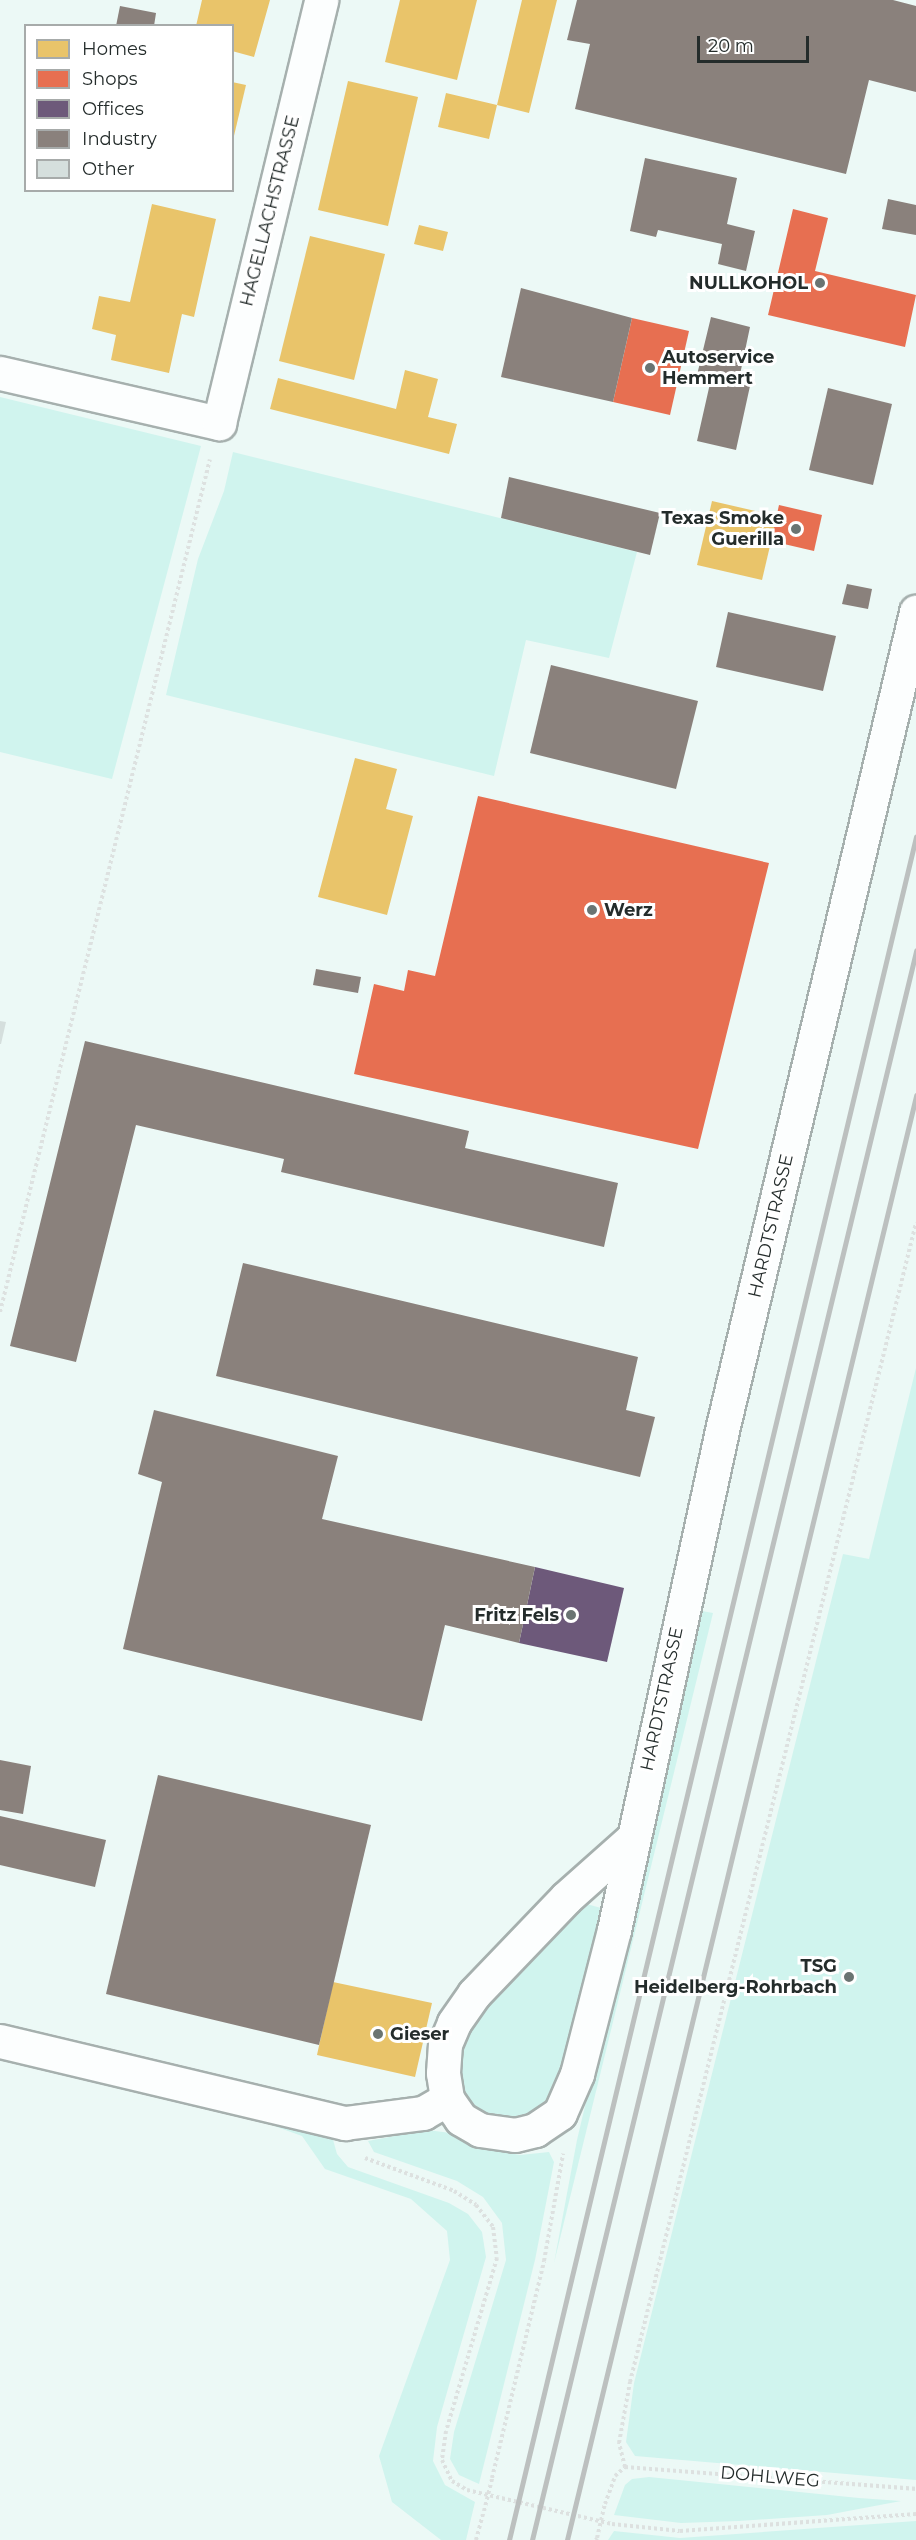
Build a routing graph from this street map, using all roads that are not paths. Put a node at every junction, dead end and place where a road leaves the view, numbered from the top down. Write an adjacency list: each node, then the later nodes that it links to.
1 (321, 0): 2 (street, HAGELLACHSTRASSE)
2 (0, 373)
3 (916, 612): 4 (street, HARDTSTRASSE)
4 (631, 1840): 6 (street); 6 (street, HARDTSTRASSE)
5 (0, 2041): 6 (street)
6 (447, 2099)

